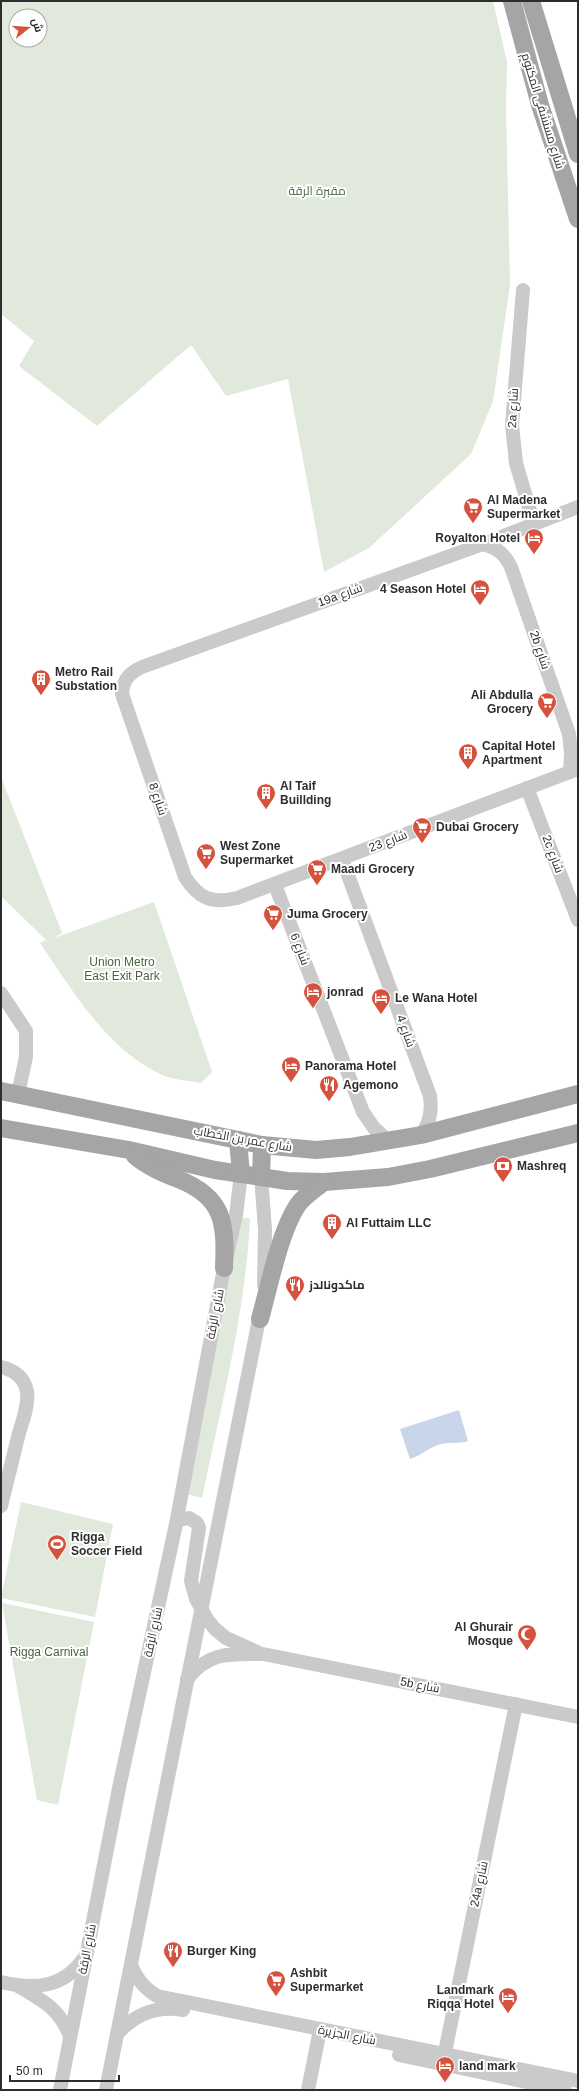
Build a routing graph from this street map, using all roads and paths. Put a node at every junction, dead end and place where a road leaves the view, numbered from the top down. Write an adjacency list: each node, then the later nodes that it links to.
1 (512, 1): 4 (main road, شارع مستشفى المكتوم)
2 (531, 1): 3 (main road, شارع مستشفى المكتوم)
3 (578, 154)
4 (578, 220)
5 (523, 290): 7 (street, 2a شارع)
6 (578, 507): 7 (street, 19a شارع)
7 (534, 524): 8 (street, 19a شارع)
8 (483, 544): 9 (street, 19a شارع); 10 (street, 2b شارع)
9 (124, 701): 14 (street, شارع 8)
10 (574, 770): 11 (street, شارع 23)
11 (527, 788): 12 (street, شارع 23); 15 (street, 2c شارع)
12 (342, 859): 13 (street, شارع 23); 21 (street, شارع 4)
13 (275, 885): 14 (street, شارع 23); 23 (street, شارع 6)
14 (198, 894)
15 (578, 920)
16 (1, 993): 17 (street)
17 (9, 1092): 22 (main road, شارع عمر بن الخطاب)
18 (578, 1094): 21 (main road, شارع عمر بن الخطاب)
19 (1, 1128): 25 (main road)
20 (578, 1133): 28 (main road)
21 (421, 1135): 23 (main road, شارع عمر بن الخطاب)
22 (238, 1140): 24 (main road, شارع عمر بن الخطاب); 26 (main road)
23 (388, 1141): 24 (main road, شارع عمر بن الخطاب)
24 (262, 1145): 27 (main road)
25 (129, 1150): 26 (main road); 29 (main road)
26 (241, 1174): 27 (main road); 29 (street, شارع الرقة)
27 (261, 1177): 28 (main road); 30 (street)
28 (324, 1182): 30 (main road)
29 (224, 1268): 33 (street, شارع الرقة)
30 (260, 1319): 34 (street)
31 (1, 1367): 32 (street)
32 (1, 1506)
33 (176, 1524): 34 (street, 5b شارع); 39 (street, شارع الرقة)
34 (202, 1607): 35 (street, 5b شارع); 36 (street)
35 (263, 1654): 36 (street, 5b شارع); 37 (street, 5b شارع)
36 (188, 1679): 40 (street)
37 (516, 1704): 38 (street, 5b شارع); 46 (street, 24a شارع)
38 (578, 1717)
39 (85, 1957): 42 (street); 45 (street, شارع الرقة)
40 (131, 1965): 43 (street); 44 (street, شارع الجزيرة)
41 (1, 1982): 42 (street)
42 (18, 1986): 45 (street)
43 (118, 2034): 44 (street, شارع الجزيرة); 49 (street)
44 (319, 2034): 46 (street, شارع الجزيرة); 50 (street)
45 (70, 2036): 48 (street, شارع الرقة)
46 (443, 2060): 47 (street, شارع الجزيرة); 51 (street, شارع الجزيرة)
47 (578, 2082)
48 (60, 2090)
49 (106, 2090)
50 (308, 2090)
51 (565, 2090)

